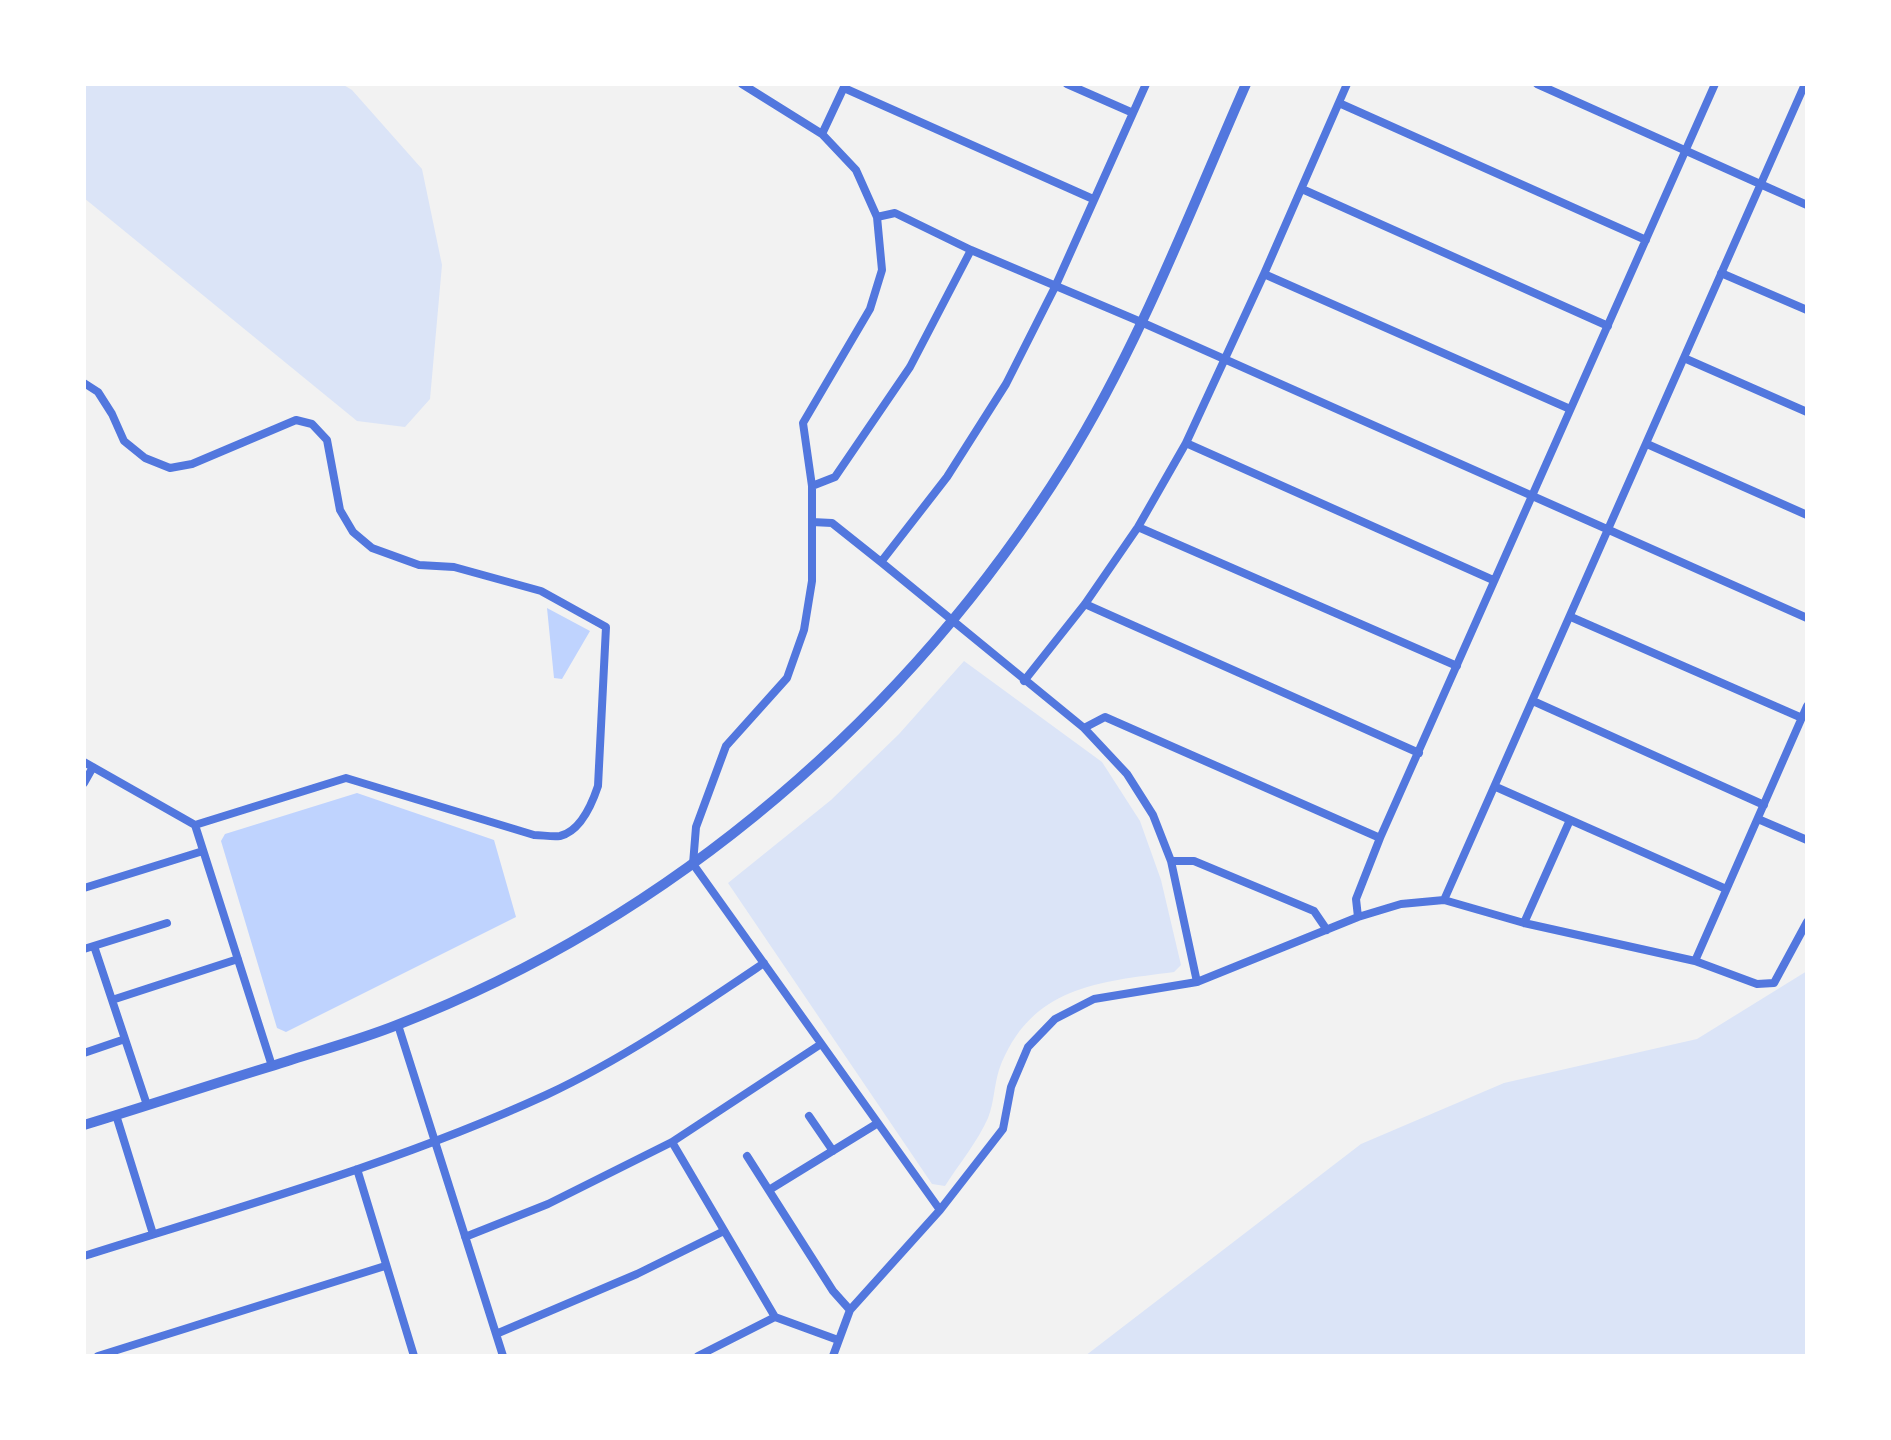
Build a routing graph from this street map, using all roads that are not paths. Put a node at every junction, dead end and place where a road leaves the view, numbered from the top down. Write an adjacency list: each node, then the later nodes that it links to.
1 (742, 84): 10 (street)
2 (1067, 84): 13 (street)
3 (1146, 84): 13 (street)
4 (1246, 84): 27 (street)
5 (1347, 84): 12 (street)
6 (1537, 84): 15 (street)
7 (1715, 84): 15 (street)
8 (1805, 84): 11 (street)
9 (845, 86): 14 (street); 18 (street)
10 (753, 87): 14 (street)
11 (1804, 95): 16 (street)
12 (1339, 103): 17 (street); 21 (street)
13 (1133, 113): 18 (street)
14 (822, 134): 20 (street)
15 (1687, 151): 16 (street); 21 (street)
16 (1760, 185): 19 (street); 23 (street)
17 (1302, 189): 24 (street); 28 (street)
18 (1093, 199): 25 (street)
19 (1807, 205)
20 (877, 217): 22 (street); 36 (street)
21 (1646, 240): 28 (street)
22 (971, 250): 25 (street); 36 (street)
23 (1721, 273): 26 (street); 29 (street)
24 (1264, 274): 30 (street); 32 (street)
25 (1055, 287): 27 (street); 42 (street)
26 (1807, 310)
27 (1141, 322): 30 (street); 47 (street)
28 (1608, 326): 32 (street)
29 (1684, 358): 33 (street); 35 (street)
30 (1225, 359): 34 (street); 37 (street)
31 (84, 383): 61 (street)
32 (1570, 409): 37 (street)
33 (1807, 412)
34 (1186, 443): 40 (street); 43 (street)
35 (1647, 444): 38 (street); 41 (street)
36 (812, 486): 39 (street)
37 (1531, 495): 41 (street); 43 (street)
38 (1807, 515)
39 (812, 522): 42 (street); 66 (street)
40 (1138, 527): 44 (street); 48 (street)
41 (1609, 531): 45 (street); 46 (street)
42 (881, 562): 47 (street)
43 (1493, 580): 48 (street)
44 (1085, 604): 49 (street); 54 (street)
45 (1571, 617): 50 (street); 52 (street)
46 (1807, 618)
47 (952, 623): 49 (street); 66 (street)
48 (1457, 666): 54 (street)
49 (1024, 681): 53 (street)
50 (1533, 701): 57 (street); 58 (street)
51 (1807, 706): 52 (street)
52 (1802, 718): 58 (street)
53 (1084, 728): 62 (street); 65 (street)
54 (1419, 753): 62 (street)
55 (88, 764): 56 (street); 61 (street)
56 (84, 783)
57 (1496, 787): 60 (street); 69 (street)
58 (1764, 805): 59 (street)
59 (1758, 819): 63 (street); 68 (street)
60 (1570, 820): 68 (street); 73 (street)
61 (195, 825): 64 (street)
62 (1380, 838): 70 (street)
63 (1807, 840)
64 (203, 851): 67 (street); 77 (street)
65 (1171, 861): 74 (street); 80 (street)
66 (693, 864): 79 (street); 82 (street)
67 (84, 888)
68 (1726, 889): 78 (street)
69 (1444, 900): 70 (street); 73 (street)
70 (1358, 917): 74 (street)
71 (1807, 922): 78 (street)
72 (167, 923): 75 (street)
73 (1524, 923): 78 (street)
74 (1327, 930): 80 (street)
75 (94, 946): 76 (street); 81 (street)
76 (84, 949)
77 (238, 959): 81 (street); 86 (street)
78 (1695, 961)
79 (764, 963): 84 (street); 93 (street)
80 (1197, 982): 98 (street)
81 (112, 1000): 83 (street)
82 (398, 1025): 86 (street); 93 (street)
83 (125, 1039): 85 (street); 87 (street)
84 (821, 1044): 90 (street); 92 (street)
85 (84, 1053)
86 (272, 1066): 87 (street)
87 (147, 1105): 88 (street)
88 (116, 1115): 91 (street); 100 (street)
89 (809, 1116): 94 (street)
90 (878, 1123): 94 (street); 98 (street)
91 (84, 1125)
92 (672, 1142): 99 (street); 101 (street)
93 (435, 1143): 96 (street); 101 (street)
94 (833, 1151): 97 (street)
95 (747, 1156): 97 (street)
96 (357, 1169): 100 (street); 103 (street)
97 (769, 1190): 104 (street)
98 (940, 1210): 104 (street)
99 (724, 1231): 105 (street); 106 (street)
100 (153, 1234): 102 (street)
101 (465, 1237): 106 (street)
102 (84, 1256)
103 (385, 1266): 108 (street); 109 (street)
104 (850, 1310): 107 (street)
105 (775, 1317): 107 (street); 111 (street)
106 (496, 1334): 110 (street)
107 (838, 1340): 112 (street)
108 (98, 1356)
109 (414, 1356)
110 (503, 1356)
111 (698, 1356)
112 (833, 1356)

